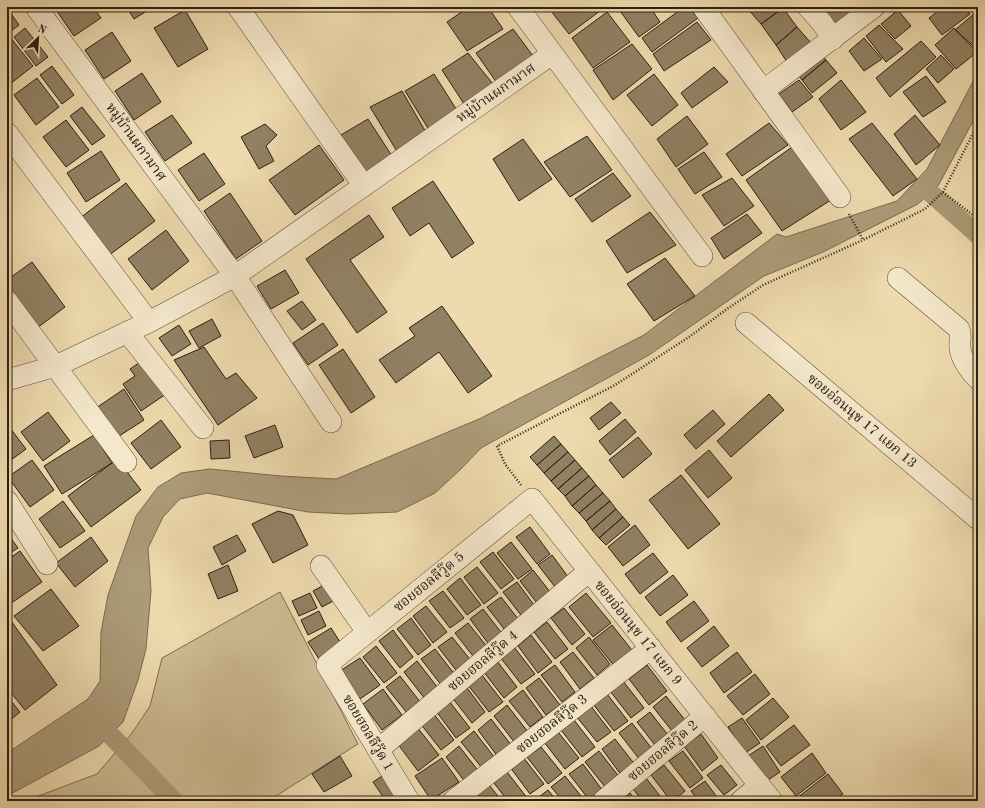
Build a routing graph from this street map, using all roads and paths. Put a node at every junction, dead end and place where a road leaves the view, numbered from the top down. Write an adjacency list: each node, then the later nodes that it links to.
1 (36, 7): 17 (street, หมู่บ้านผกามาศ)
2 (238, 7): 11 (street)
3 (518, 7): 8 (street)
4 (703, 7): 9 (street)
5 (808, 7): 7 (street)
6 (874, 7): 7 (street)
7 (832, 39): 9 (street)
8 (552, 54): 11 (street, หมู่บ้านผกามาศ); 16 (street)
9 (764, 91): 13 (street)
10 (7, 133): 20 (street)
11 (364, 186): 17 (street, หมู่บ้านผกามาศ)
12 (943, 192): 14 (path)
13 (840, 197): 15 (path)
14 (978, 219)
15 (863, 240)
16 (702, 256)
17 (235, 276): 20 (street, หมู่บ้านผกามาศ); 26 (street)
18 (898, 278): 24 (street)
19 (7, 301): 23 (street)
20 (149, 322): 22 (street, หมู่บ้านผกามาศ)
21 (746, 323): 32 (street, ซอยอ่อนนุช 17 แยก 13)
22 (127, 332): 23 (street, หมู่บ้านผกามาศ); 27 (street)
23 (56, 366): 25 (street, หมู่บ้านผกามาศ); 28 (street)
24 (978, 379)
25 (7, 380)
26 (331, 422)
27 (203, 428)
28 (126, 462)
29 (505, 464): 30 (path)
30 (532, 499): 35 (street, ซอยอ่อนนุช 17 แยก 9); 36 (street, ซอยฮอลลีวู๊ด 5)
31 (7, 501): 33 (street)
32 (978, 519)
33 (47, 564)
34 (321, 566): 36 (street)
35 (589, 571): 37 (street, ซอยอ่อนนุช 17 แยก 9); 40 (street, ซอยฮอลลีวู๊ด 4)
36 (367, 632): 38 (street, ซอยฮอลลีวู๊ด 5)
37 (651, 648): 39 (street, ซอยอ่อนนุช 17 แยก 9); 43 (street, ซอยฮอลลีวู๊ด 3)
38 (327, 664): 40 (street, ซอยฮอลลีวู๊ด 1)
39 (705, 716): 41 (street, ซอยอ่อนนุช 17 แยก 9); 44 (street, ซอยฮอลลีวู๊ด 2)
40 (378, 750): 42 (street, ซอยฮอลลีวู๊ด 1)
41 (766, 793): 45 (street)
42 (409, 801)
43 (453, 801)
44 (603, 801)
45 (741, 801)

